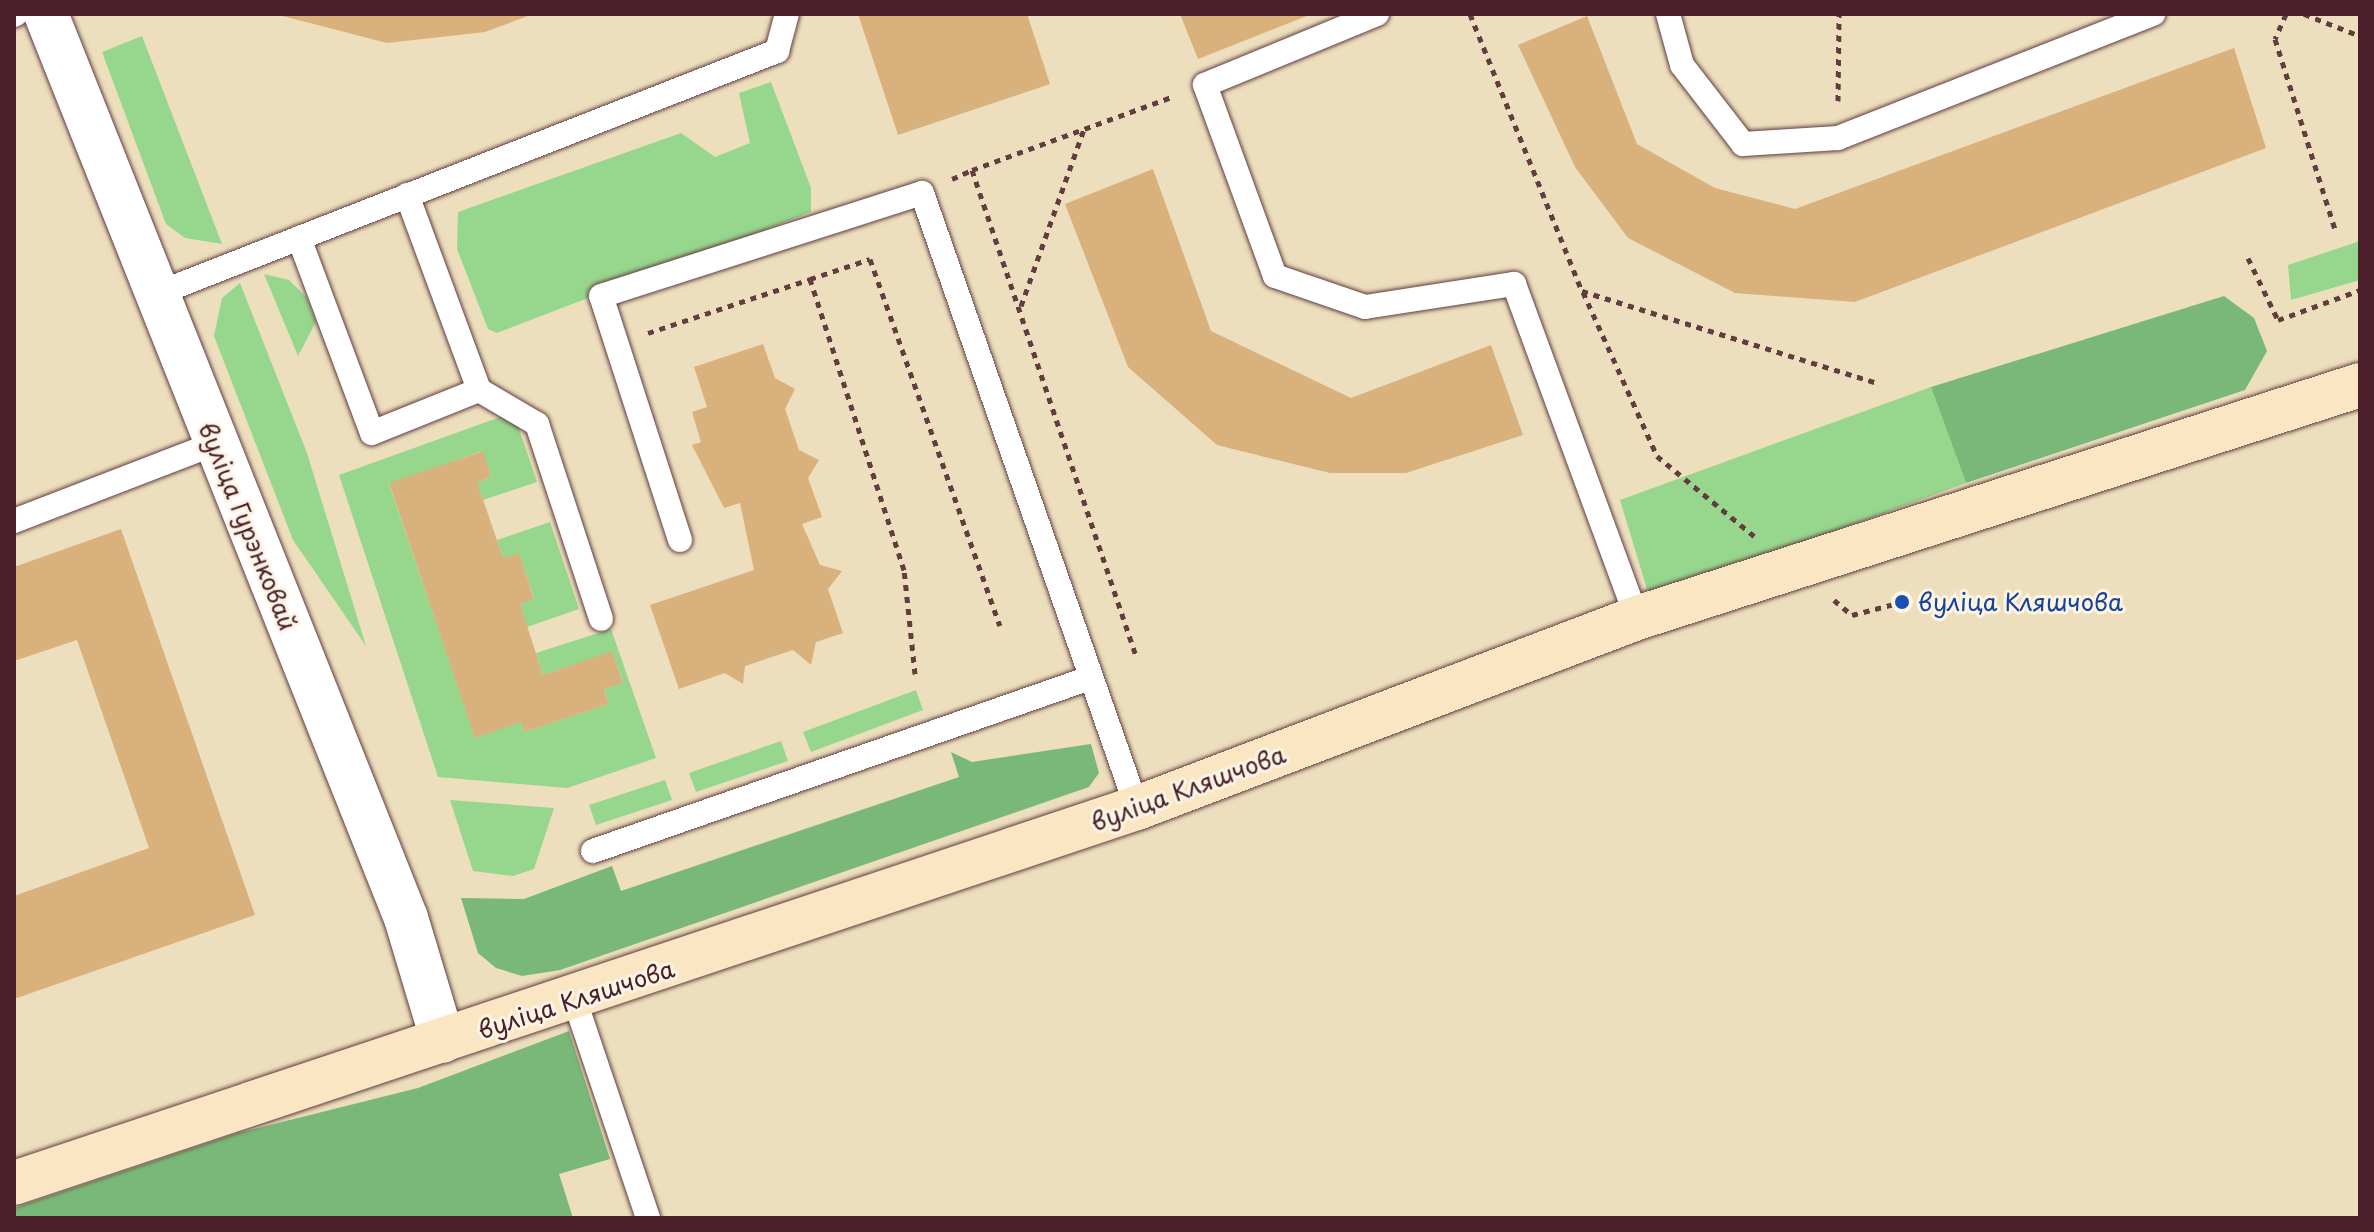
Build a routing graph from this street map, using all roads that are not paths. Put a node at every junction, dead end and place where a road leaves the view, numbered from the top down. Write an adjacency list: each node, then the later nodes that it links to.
1 (46, 14): 8 (street, вуліца Гурэнковай)
2 (787, 14): 6 (lane)
3 (1377, 14): 14 (lane)
4 (1668, 14): 5 (lane)
5 (2153, 14)
6 (407, 195): 7 (lane); 10 (lane)
7 (299, 238): 8 (lane); 10 (lane)
8 (159, 293): 11 (street, вуліца Гурэнковай)
9 (2360, 385): 14 (street, вуліца Кляшчова)
10 (479, 390): 15 (lane)
11 (214, 444): 12 (lane); 20 (street, вуліца Гурэнковай)
12 (14, 521)
13 (680, 540): 16 (lane)
14 (1637, 618): 17 (street, вуліца Кляшчова)
15 (601, 619)
16 (1090, 678): 17 (lane); 18 (lane)
17 (1137, 808): 19 (street, вуліца Кляшчова)
18 (593, 851)
19 (575, 1001): 20 (street, вуліца Кляшчова); 22 (lane)
20 (443, 1041): 21 (street, вуліца Кляшчова)
21 (14, 1183)
22 (648, 1218)

